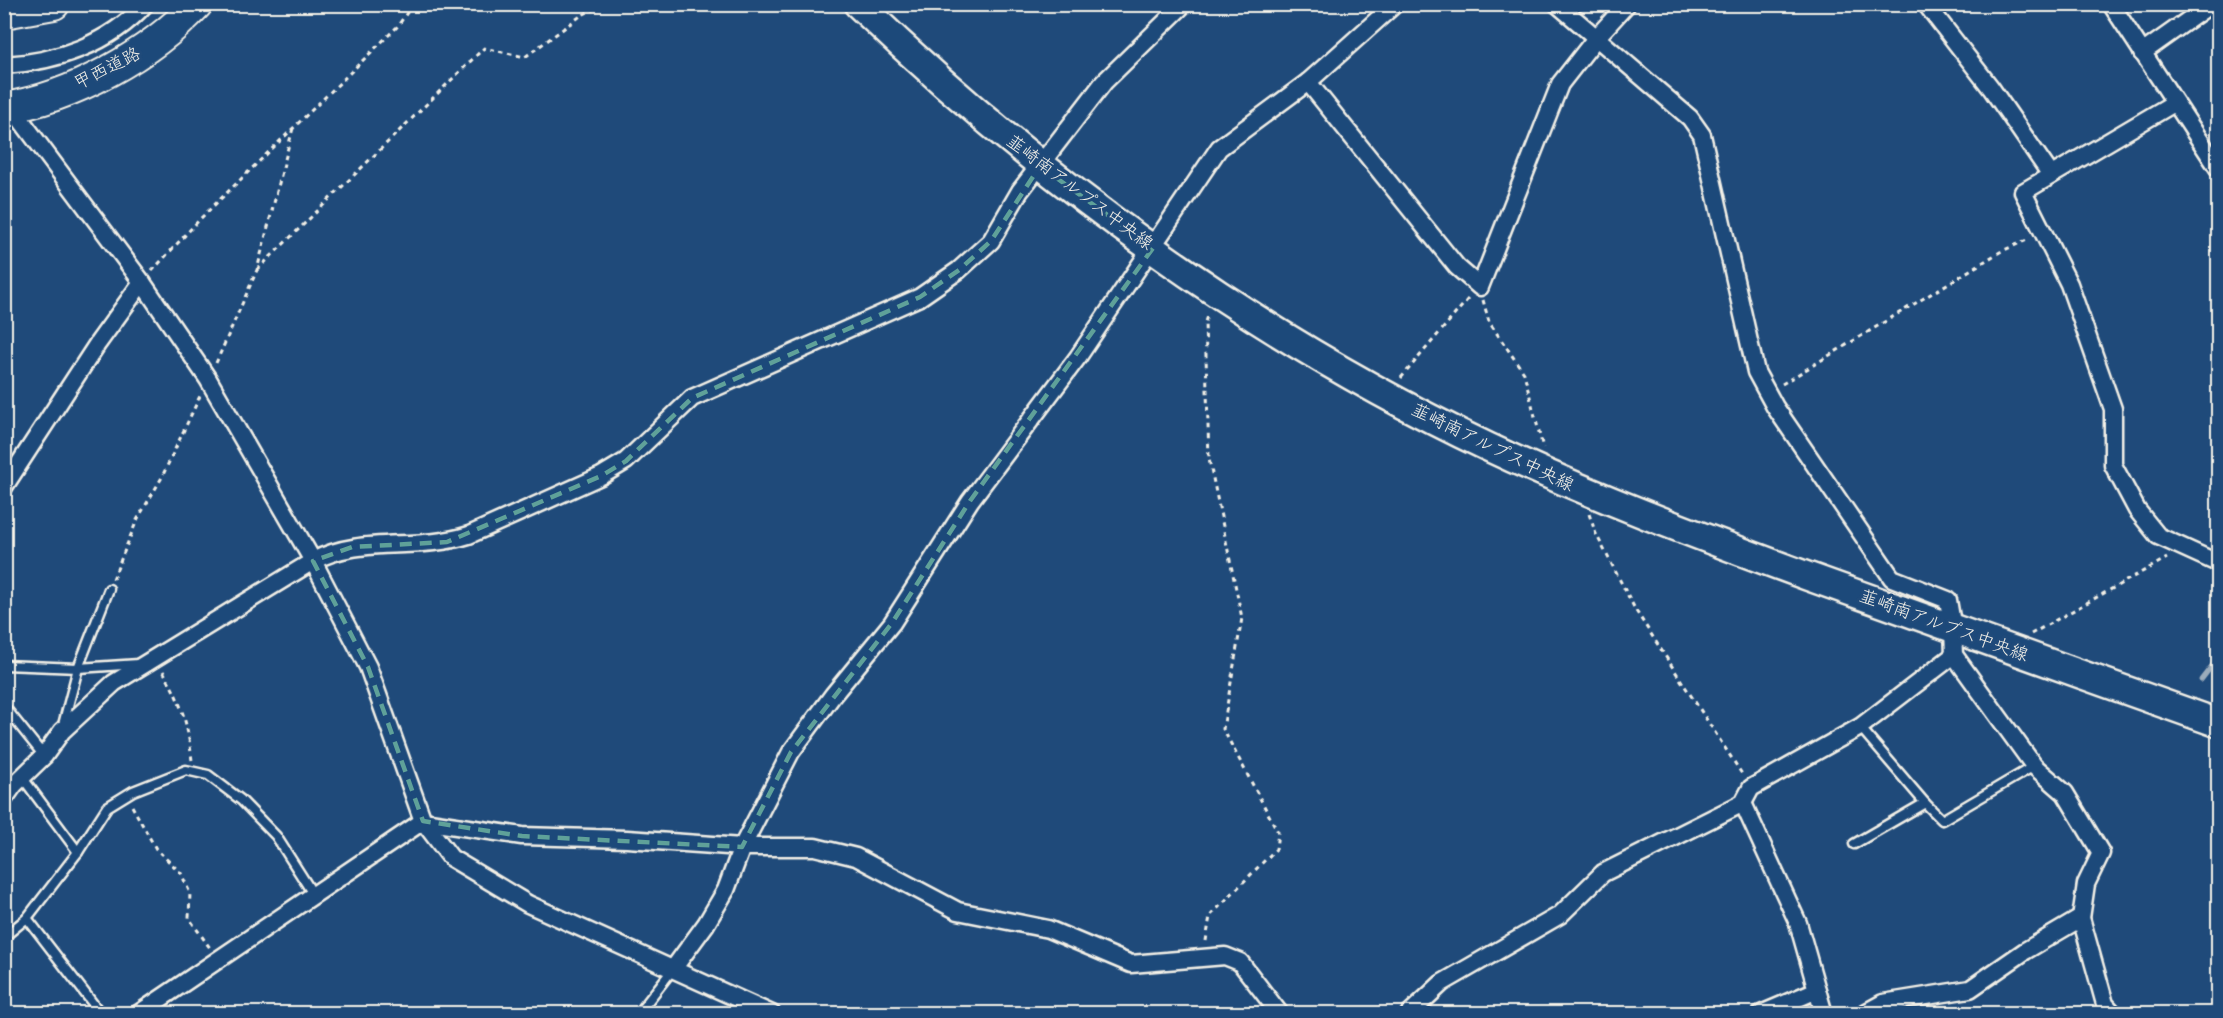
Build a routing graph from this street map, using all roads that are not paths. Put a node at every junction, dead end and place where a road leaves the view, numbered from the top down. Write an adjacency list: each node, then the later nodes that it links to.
1 (54, 4): 12 (highway)
2 (145, 4): 15 (street)
3 (197, 4): 18 (highway, 甲西道路)
4 (858, 4): 19 (main road, 韮崎南アルプス中央線)
5 (1184, 4): 19 (street)
6 (1395, 4): 16 (street)
7 (1557, 4): 13 (street)
8 (1627, 4): 13 (street)
9 (1926, 4): 21 (street)
10 (2111, 4): 14 (street)
11 (2211, 4): 14 (street)
12 (4, 13)
13 (1596, 38): 16 (street); 28 (street)
14 (2142, 53): 17 (street)
15 (4, 64)
16 (1308, 82): 22 (street)
17 (2174, 103): 20 (street); 21 (street)
18 (7, 104): 23 (street)
19 (1040, 166): 22 (main road, 韮崎南アルプス中央線); 26 (street)
20 (2218, 168)
21 (2051, 175): 25 (street)
22 (1153, 248): 28 (main road, 韮崎南アルプス中央線); 44 (street)
23 (142, 282): 24 (street); 26 (street)
24 (4, 487)
25 (2218, 559)
26 (313, 561): 29 (street); 42 (street)
27 (110, 590): 31 (lane)
28 (1954, 642): 33 (main road, 韮崎南アルプス中央線); 34 (street); 37 (street)
29 (150, 660): 31 (lane); 35 (street)
30 (4, 664): 31 (lane)
31 (78, 668): 35 (lane)
32 (4, 706): 36 (lane)
33 (2218, 723)
34 (1860, 728): 39 (street); 41 (lane)
35 (62, 731): 36 (street)
36 (44, 756): 38 (street)
37 (2034, 766): 41 (lane); 48 (street)
38 (22, 777): 40 (street); 45 (lane)
39 (1747, 796): 51 (street); 57 (street)
40 (4, 799)
41 (1925, 803): 43 (lane)
42 (423, 821): 44 (street); 46 (street); 50 (street)
43 (1854, 844)
44 (742, 846): 50 (street); 56 (street)
45 (78, 852): 46 (lane); 47 (lane)
46 (313, 894): 53 (street)
47 (27, 918): 49 (lane); 52 (lane)
48 (2081, 918): 60 (street); 61 (street)
49 (4, 937)
50 (673, 969): 54 (lane); 55 (street)
51 (1817, 990): 58 (street); 59 (street)
52 (101, 1014)
53 (138, 1014)
54 (638, 1014)
55 (772, 1014)
56 (1280, 1014)
57 (1409, 1014)
58 (1761, 1014)
59 (1824, 1014)
60 (1863, 1014)
61 (2114, 1014)

